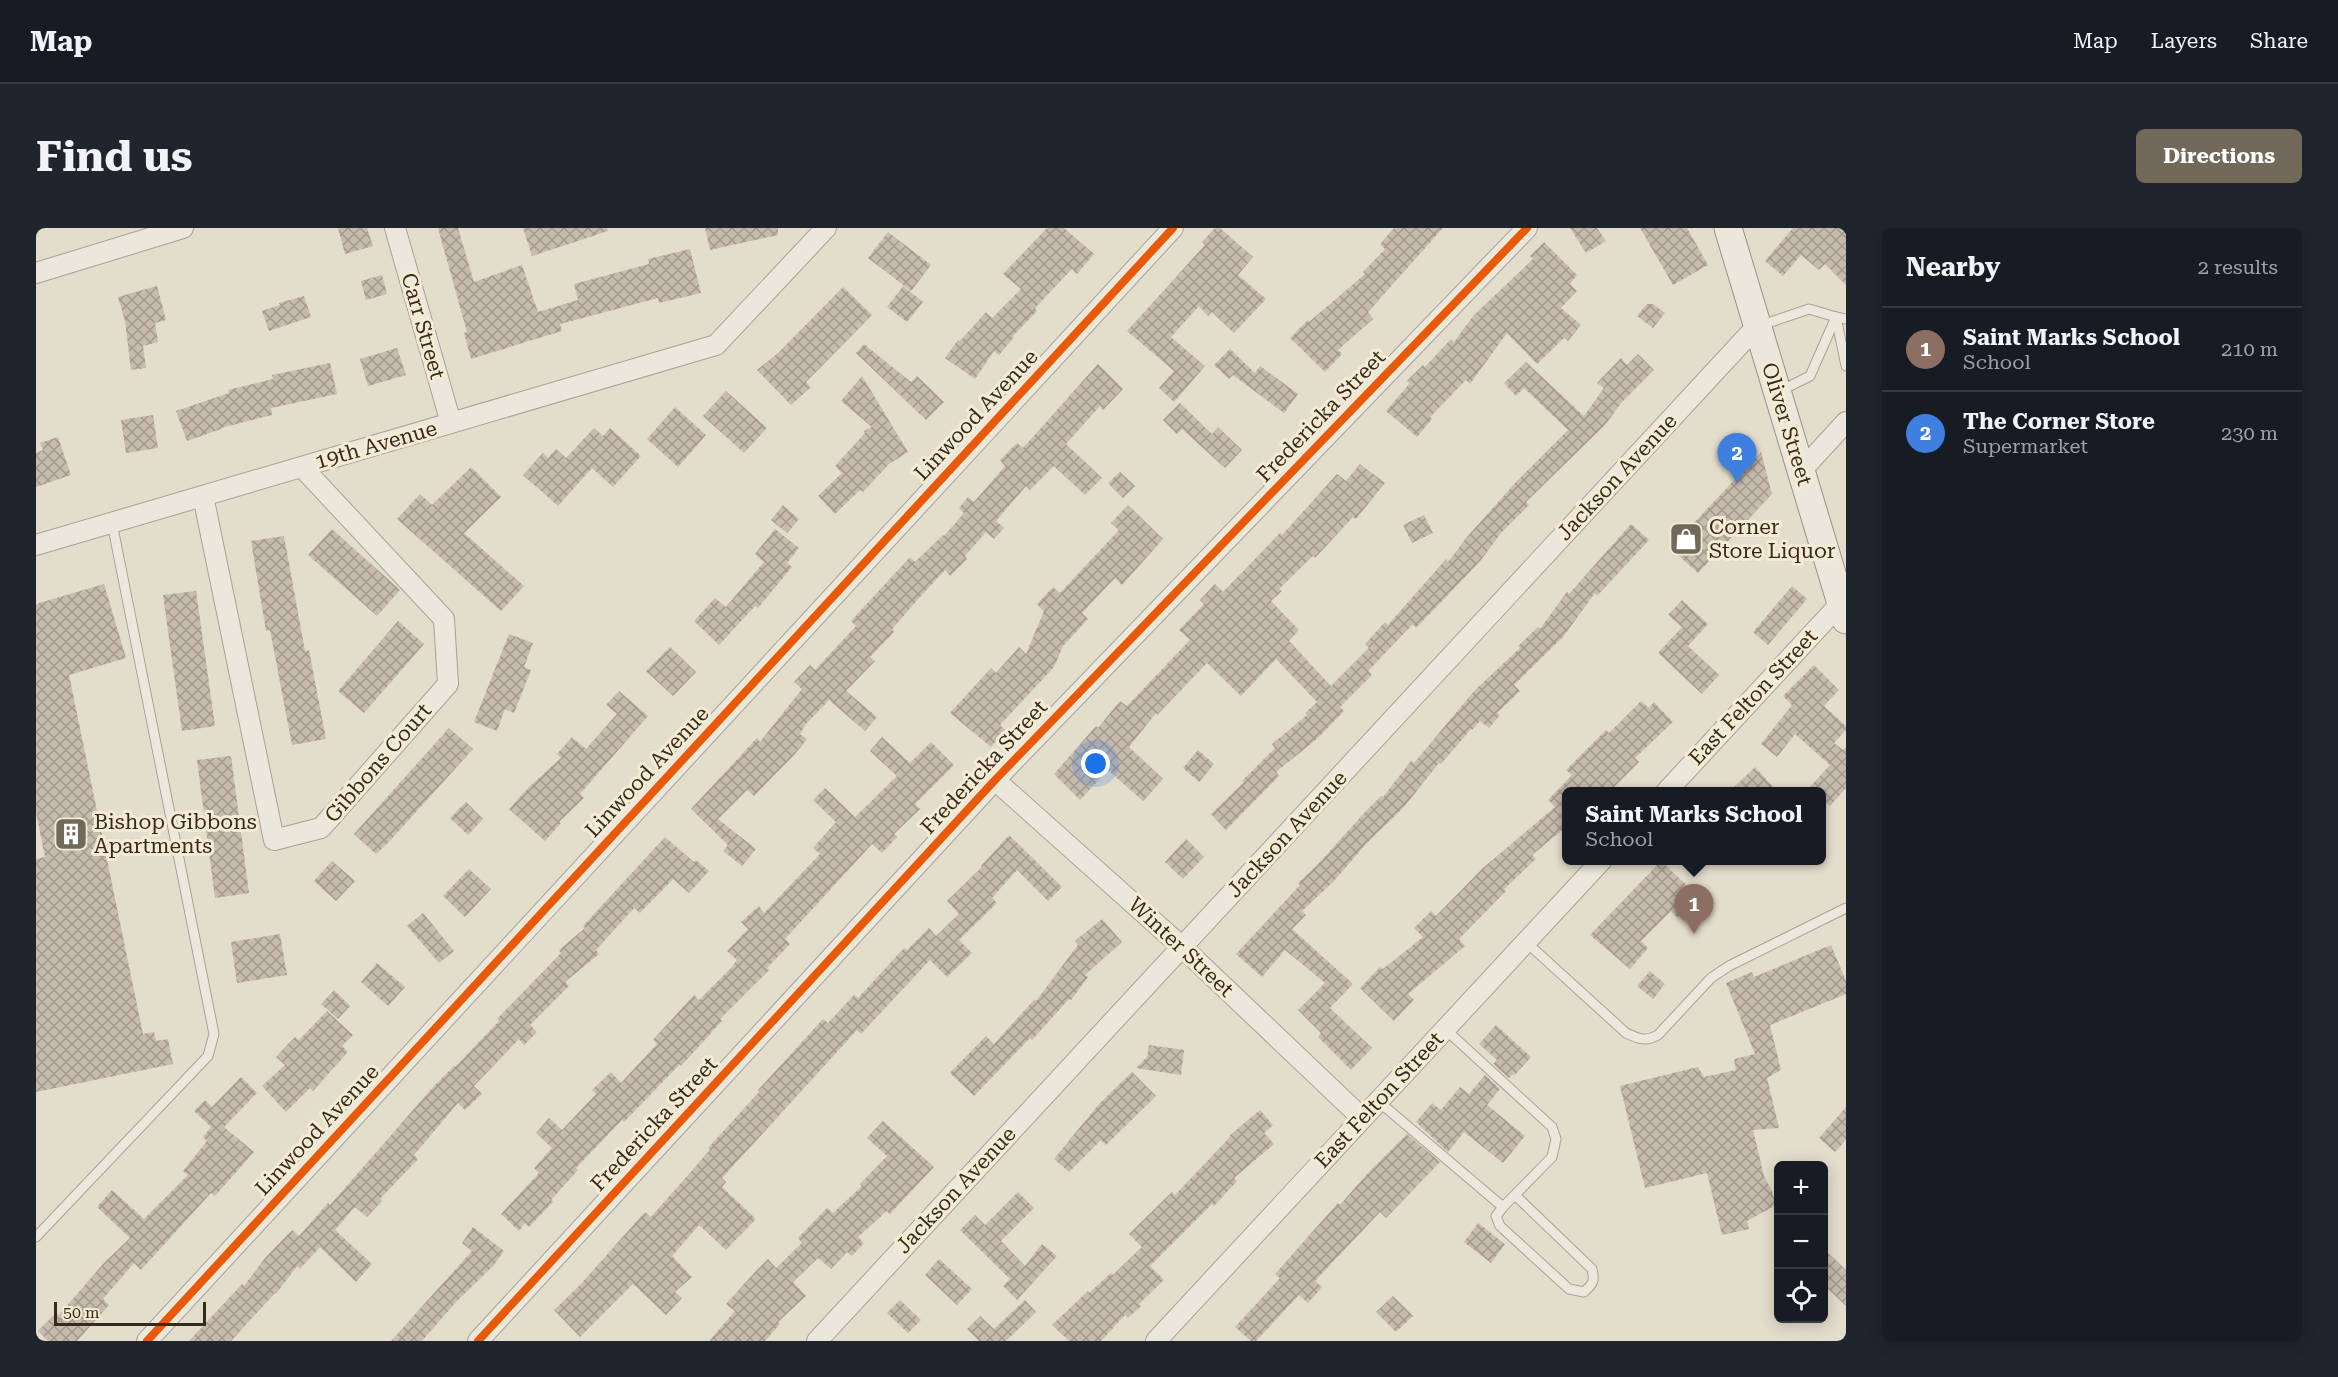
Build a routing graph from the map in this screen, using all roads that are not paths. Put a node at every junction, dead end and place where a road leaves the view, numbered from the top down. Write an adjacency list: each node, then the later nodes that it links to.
1 (183, 228): 7 (street)
2 (395, 228): 13 (street, Carr Street)
3 (826, 228): 13 (street, 19th Avenue)
4 (1173, 228): 32 (street, Linwood Avenue)
5 (1527, 228): 20 (street, Fredericka Street)
6 (1728, 228): 9 (main road, Oliver Street)
7 (36, 273)
8 (1841, 318): 9 (lane); 10 (lane); 11 (lane)
9 (1757, 326): 11 (main road, Oliver Street); 25 (street, Jackson Avenue)
10 (1846, 366)
11 (1778, 392): 15 (main road, Oliver Street)
12 (1846, 422): 15 (street)
13 (451, 423): 14 (street, 19th Avenue)
14 (302, 467): 16 (street, 19th Avenue); 16 (street, Gibbons Court)
15 (1800, 472): 19 (main road, Oliver Street)
16 (203, 496): 17 (street, 19th Avenue)
17 (112, 523): 18 (street, 19th Avenue); 31 (lane)
18 (36, 545)
19 (1844, 612): 21 (street, East Felton Street)
20 (995, 780): 25 (street, Winter Street); 33 (street, Fredericka Street)
21 (1671, 787)
22 (1598, 865): 24 (street, East Felton Street)
23 (1846, 908): 24 (lane)
24 (1526, 942): 26 (street, East Felton Street)
25 (1182, 946): 28 (street, Winter Street); 34 (street, Jackson Avenue)
26 (1445, 1029): 27 (street, East Felton Street); 29 (lane)
27 (1378, 1101): 28 (street, East Felton Street); 30 (lane)
28 (1362, 1118): 35 (street, East Felton Street)
29 (1515, 1195): 30 (lane); 30 (lane)
30 (1503, 1207)
31 (36, 1237)
32 (147, 1341)
33 (478, 1341)
34 (817, 1341)
35 (1156, 1341)

